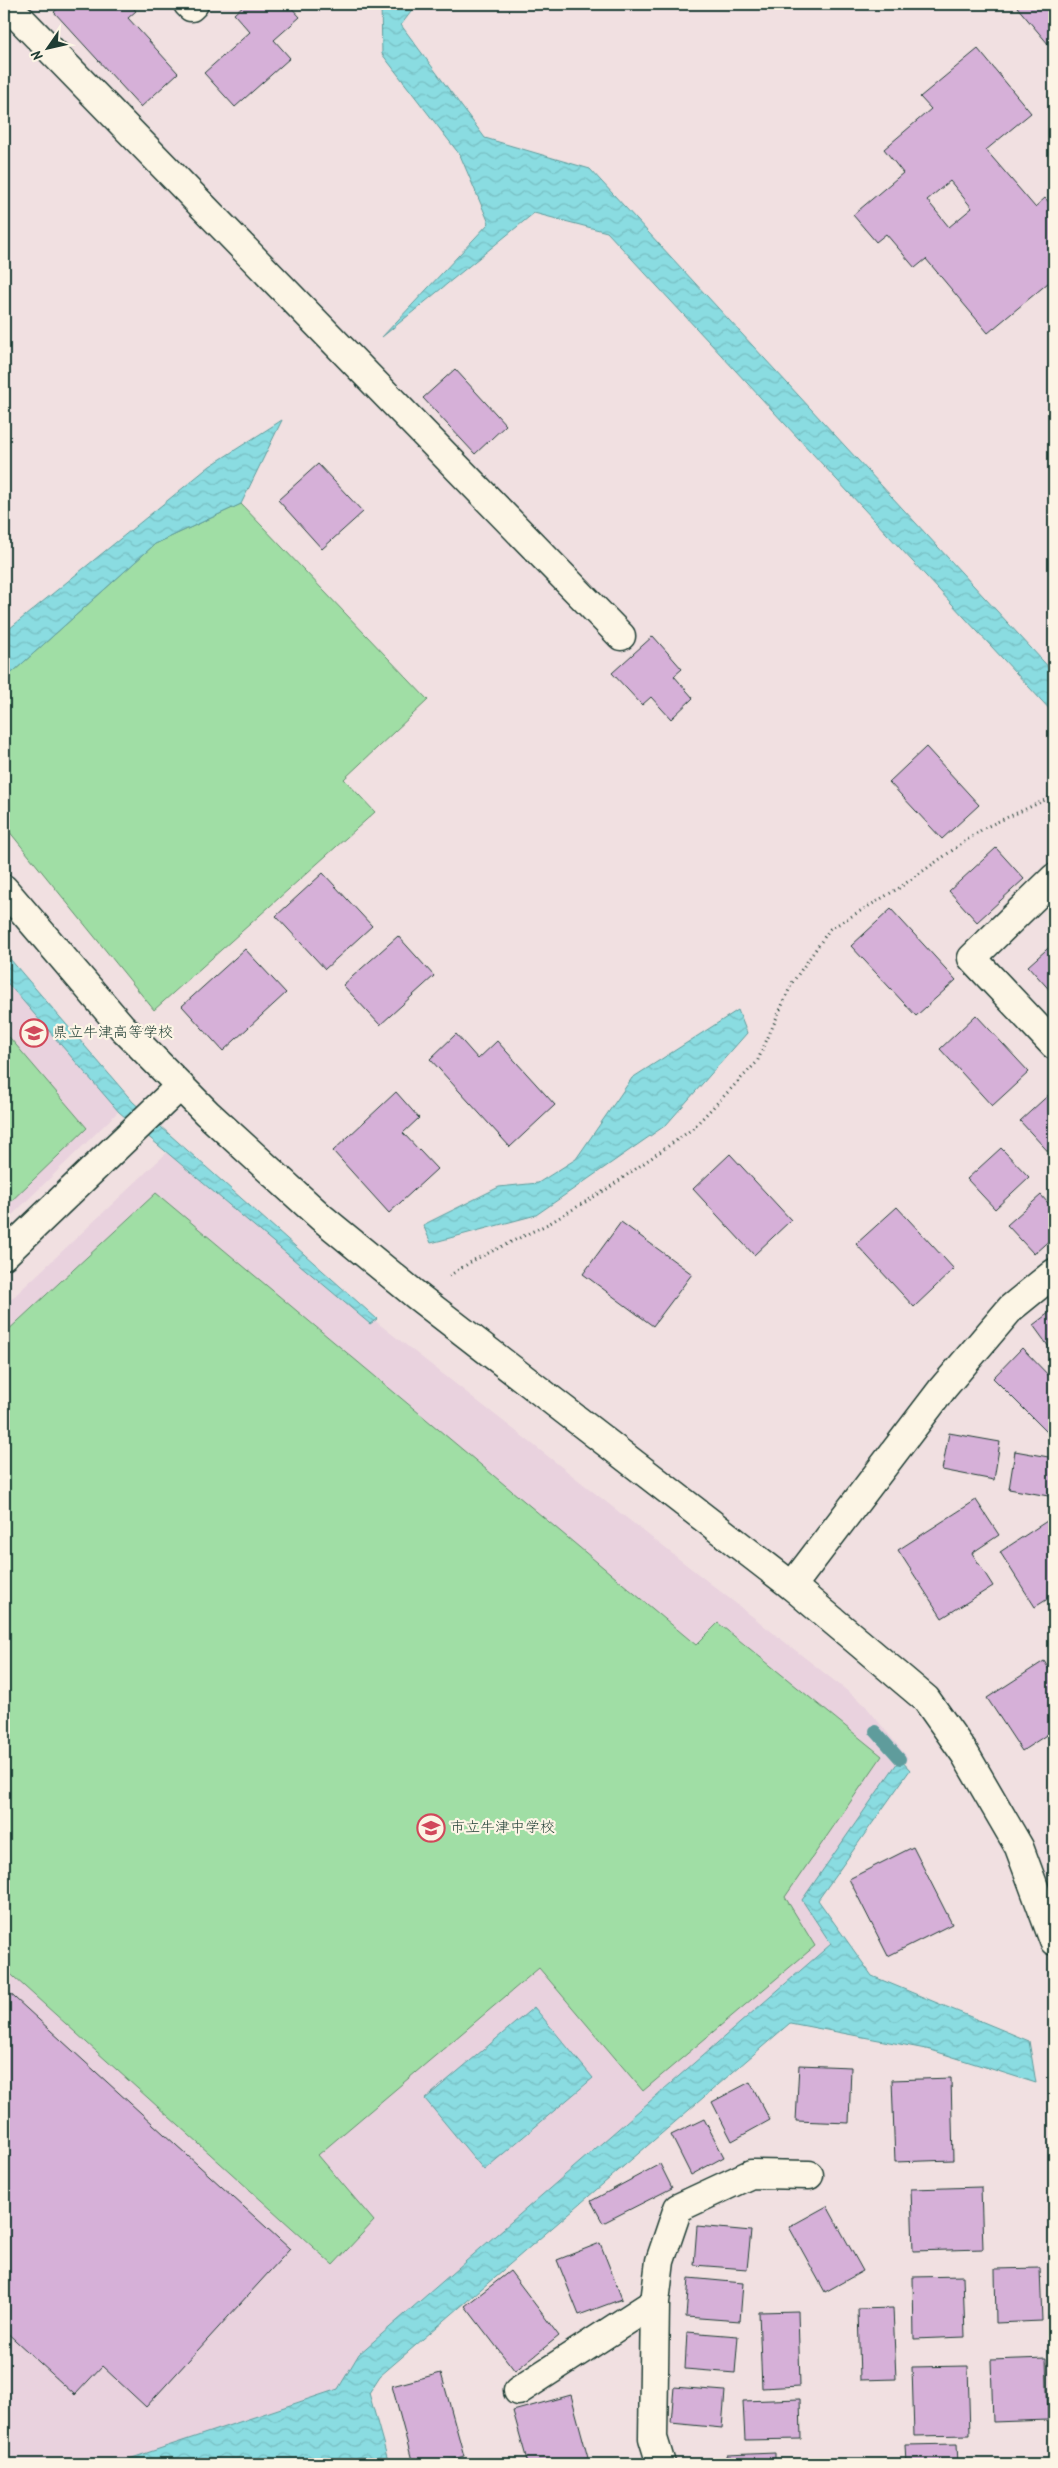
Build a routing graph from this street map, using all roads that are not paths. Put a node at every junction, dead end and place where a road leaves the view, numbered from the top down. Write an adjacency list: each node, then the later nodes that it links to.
1 (6, 4): 4 (street)
2 (188, 4): 3 (street)
3 (194, 4)
4 (621, 636)
5 (1054, 878): 7 (street)
6 (4, 890): 8 (street)
7 (1054, 1045)
8 (180, 1086): 9 (street); 11 (street)
9 (4, 1255)
10 (1054, 1272): 11 (street)
11 (792, 1586): 12 (street)
12 (1054, 1941)
13 (809, 2175): 14 (street)
14 (656, 2302): 15 (street); 16 (street)
15 (518, 2391)
16 (661, 2464)

